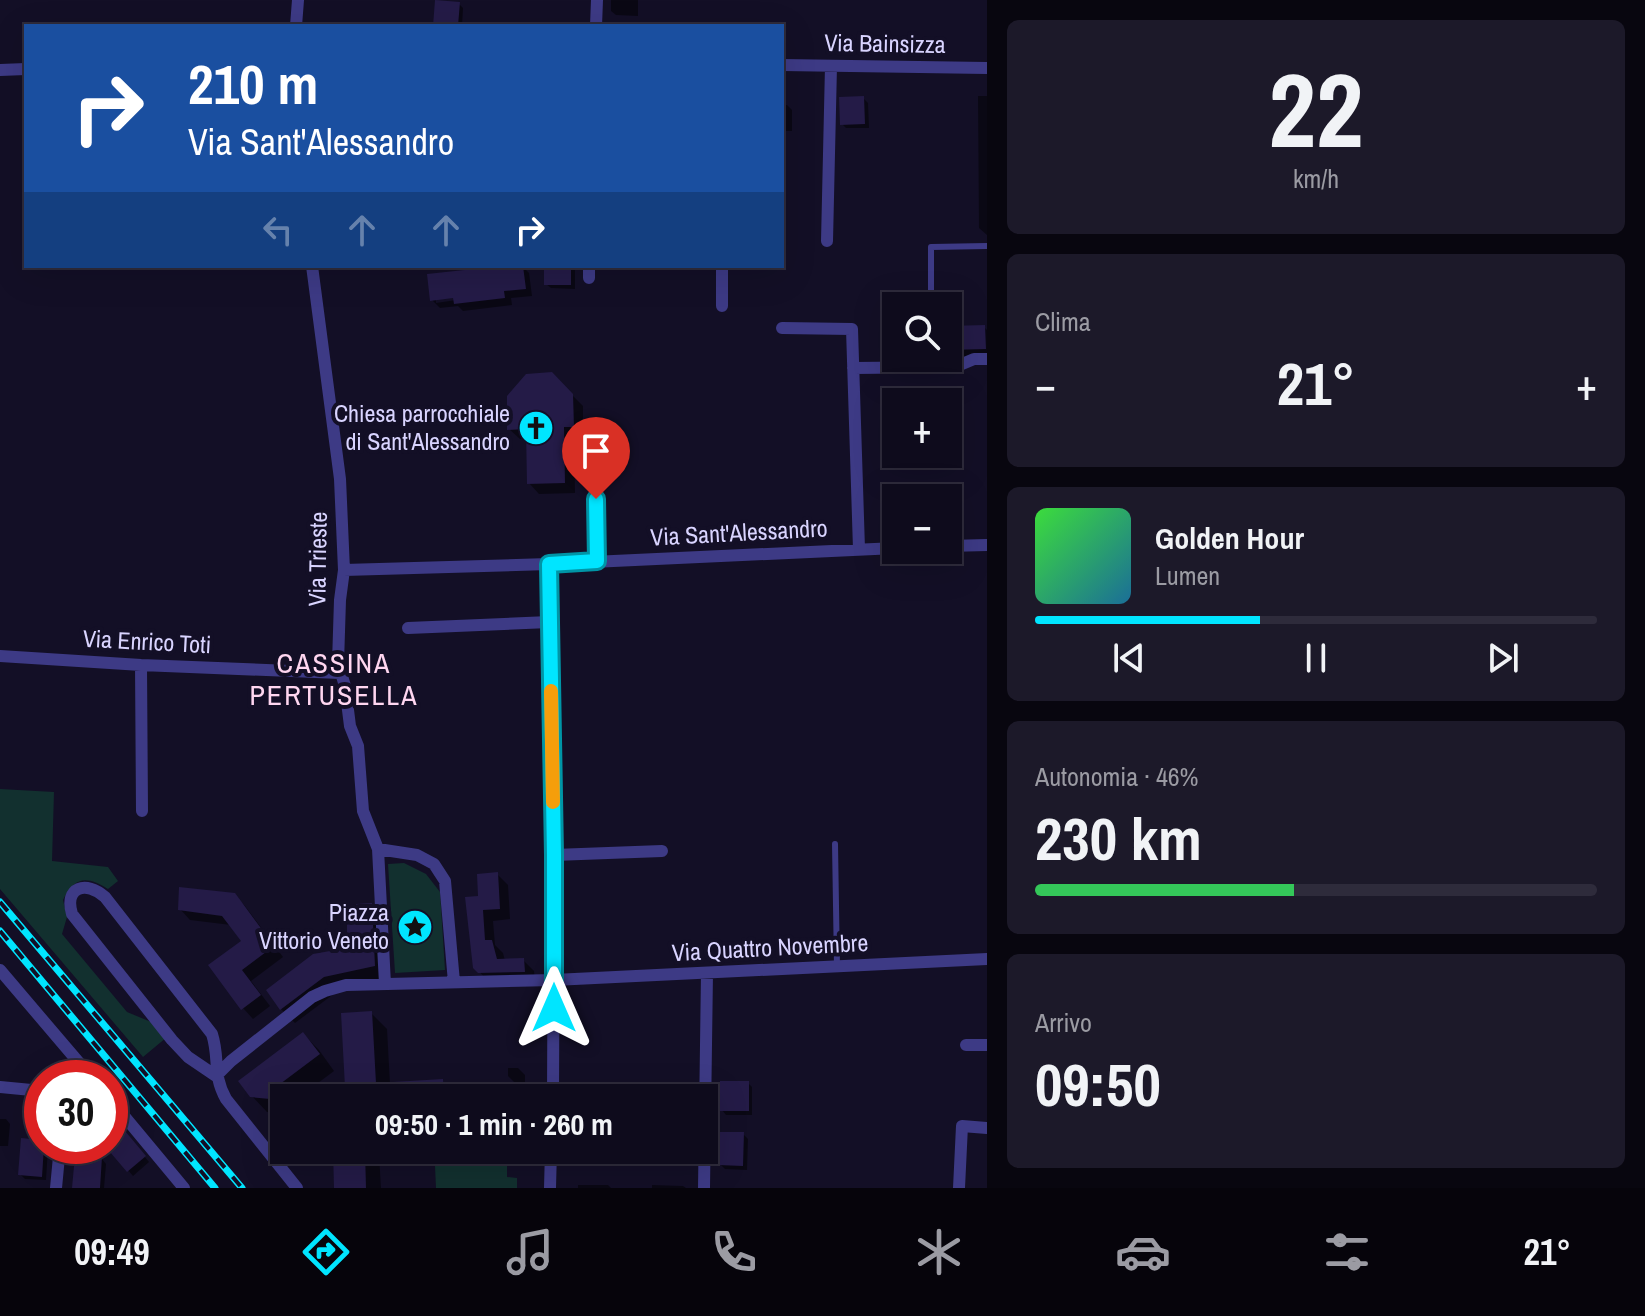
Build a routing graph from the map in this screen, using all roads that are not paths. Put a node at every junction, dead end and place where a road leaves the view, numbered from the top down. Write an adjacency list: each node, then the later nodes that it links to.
1 (298, 0): 3 (street)
2 (597, 0): 4 (street)
3 (296, 24)
4 (596, 24)
5 (784, 65): 6 (street, Via Bainsizza)
6 (831, 66): 7 (street, Via Bainsizza); 10 (street)
7 (987, 68)
8 (24, 69): 9 (street)
9 (0, 70)
10 (827, 241)
11 (987, 246): 14 (lane)
12 (312, 268): 26 (street, Via Trieste)
13 (722, 268): 15 (street)
14 (931, 292)
15 (722, 306)
16 (782, 328): 18 (street)
17 (987, 359): 18 (street)
18 (853, 368): 23 (street)
19 (595, 468): 24 (street)
20 (987, 545): 21 (street)
21 (962, 546)
22 (882, 548): 23 (street, Via Sant'Alessandro)
23 (859, 549): 24 (street, Via Sant'Alessandro)
24 (597, 561): 25 (street, Via Sant'Alessandro)
25 (549, 564): 26 (street, Via Sant'Alessandro); 27 (street)
26 (344, 570): 31 (street, Via Trieste)
27 (549, 622): 28 (street); 36 (street)
28 (408, 628)
29 (0, 656): 30 (street, Via Enrico Toti)
30 (141, 665): 31 (street, Via Enrico Toti); 32 (street)
31 (340, 673): 34 (street, Via Trieste)
32 (142, 811)
33 (835, 844): 38 (lane)
34 (378, 849): 42 (street); 43 (street)
35 (662, 851): 36 (street)
36 (554, 855): 41 (street)
37 (987, 959): 38 (street, Via Quattro Novembre)
38 (837, 967): 40 (street, Via Quattro Novembre)
39 (0, 970): 46 (street)
40 (707, 973): 41 (street, Via Quattro Novembre); 59 (street)
41 (554, 980): 42 (street, Via Quattro Novembre); 48 (street)
42 (454, 982): 43 (street, Via Quattro Novembre)
43 (385, 984): 47 (street, Via Quattro Novembre)
44 (966, 1045): 45 (street)
45 (987, 1045)
46 (77, 1060)
47 (216, 1076): 47 (street); 57 (street)
48 (553, 1084)
49 (0, 1087): 50 (street)
50 (24, 1089)
51 (128, 1121): 56 (street)
52 (987, 1128): 60 (street)
53 (58, 1164): 55 (street)
54 (551, 1164): 58 (street)
55 (56, 1188)
56 (184, 1188)
57 (297, 1188)
58 (550, 1188)
59 (704, 1188)
60 (959, 1188)

